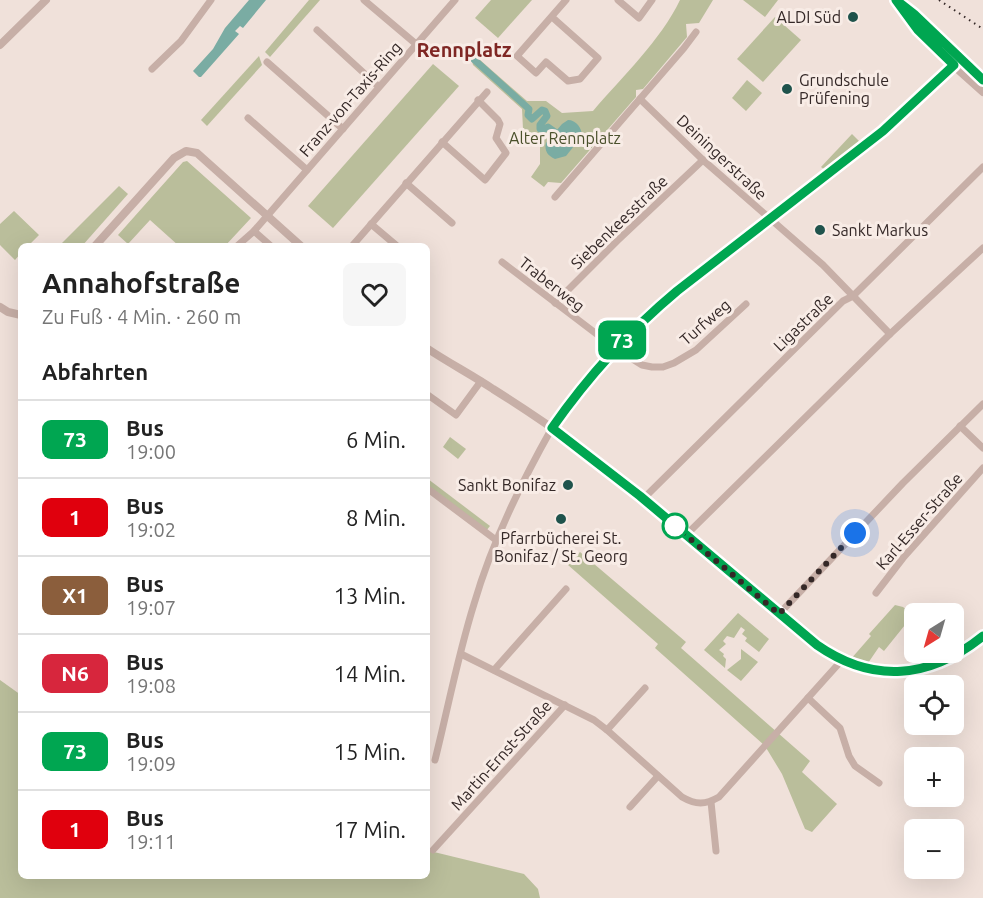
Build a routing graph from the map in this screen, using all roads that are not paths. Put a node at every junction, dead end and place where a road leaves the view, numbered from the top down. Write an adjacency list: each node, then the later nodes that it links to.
1 (46, 0): 14 (street)
2 (200, 0): 9 (street)
3 (364, 0): 13 (street)
4 (566, 0): 10 (street)
5 (618, 0): 6 (street)
6 (651, 0)
7 (895, 0): 16 (street)
8 (453, 1): 13 (street, Franz-von-Taxis-Ring)
9 (209, 3): 17 (street)
10 (552, 17): 10 (street)
11 (316, 30): 19 (street)
12 (696, 32): 22 (street)
13 (416, 44): 19 (street, Franz-von-Taxis-Ring)
14 (0, 45)
15 (267, 62): 25 (street)
16 (957, 62): 18 (street); 21 (street); 33 (street)
17 (152, 69)
18 (983, 80)
19 (378, 86): 25 (street, Franz-von-Taxis-Ring)
20 (487, 92): 23 (street)
21 (983, 92)
22 (640, 99): 27 (street, Deiningerstraße); 31 (street)
23 (478, 100): 26 (street); 26 (street)
24 (248, 118): 29 (street)
25 (343, 129): 29 (street, Franz-von-Taxis-Ring)
26 (442, 142): 30 (street)
27 (703, 160): 33 (street, Deiningerstraße); 46 (street, Siebenkeesstraße)
28 (983, 167): 45 (street, Ligastraße)
29 (307, 170): 32 (street, Franz-von-Taxis-Ring)
30 (406, 183): 34 (street); 35 (street)
31 (555, 197)
32 (267, 216): 36 (street, Franz-von-Taxis-Ring); 37 (street); 40 (street)
33 (770, 219): 45 (street, Deiningerstraße); 51 (street)
34 (452, 223)
35 (371, 224): 41 (street); 42 (street)
36 (254, 231): 38 (street, Franz-von-Taxis-Ring); 39 (street)
37 (98, 243)
38 (240, 243)
39 (268, 243)
40 (298, 243)
41 (355, 243)
42 (393, 243)
43 (982, 251): 50 (street)
44 (502, 262): 46 (street, Traberweg)
45 (853, 296): 50 (street, Deiningerstraße); 61 (street, Ligastraße)
46 (555, 303): 51 (street, Traberweg)
47 (746, 304): 51 (street, Turfweg)
48 (0, 307): 49 (street)
49 (18, 314)
50 (890, 334): 62 (street)
51 (615, 348): 57 (street)
52 (430, 350): 53 (street)
53 (481, 381): 54 (street); 57 (street)
54 (430, 396)
55 (983, 404): 56 (street)
56 (960, 426): 58 (street); 66 (street)
57 (552, 428): 61 (street); 63 (street)
58 (983, 448)
59 (983, 468): 65 (street, Karl-Esser-Straße)
60 (430, 490): 63 (street)
61 (644, 499): 62 (street)
62 (686, 535): 66 (street)
63 (496, 540): 68 (street)
64 (566, 589): 70 (street)
65 (876, 593)
66 (779, 614): 69 (street)
67 (983, 636): 69 (street)
68 (461, 654): 70 (street); 75 (street)
69 (842, 660): 72 (street)
70 (495, 670): 73 (street)
71 (645, 688): 74 (street)
72 (808, 698): 77 (street); 78 (street)
73 (565, 705): 74 (street); 80 (street, Martin-Ernst-Straße)
74 (607, 730): 76 (street)
75 (435, 760)
76 (658, 776): 78 (street); 79 (street)
77 (879, 783)
78 (711, 802): 81 (street)
79 (630, 807)
80 (433, 850)
81 (716, 850)

